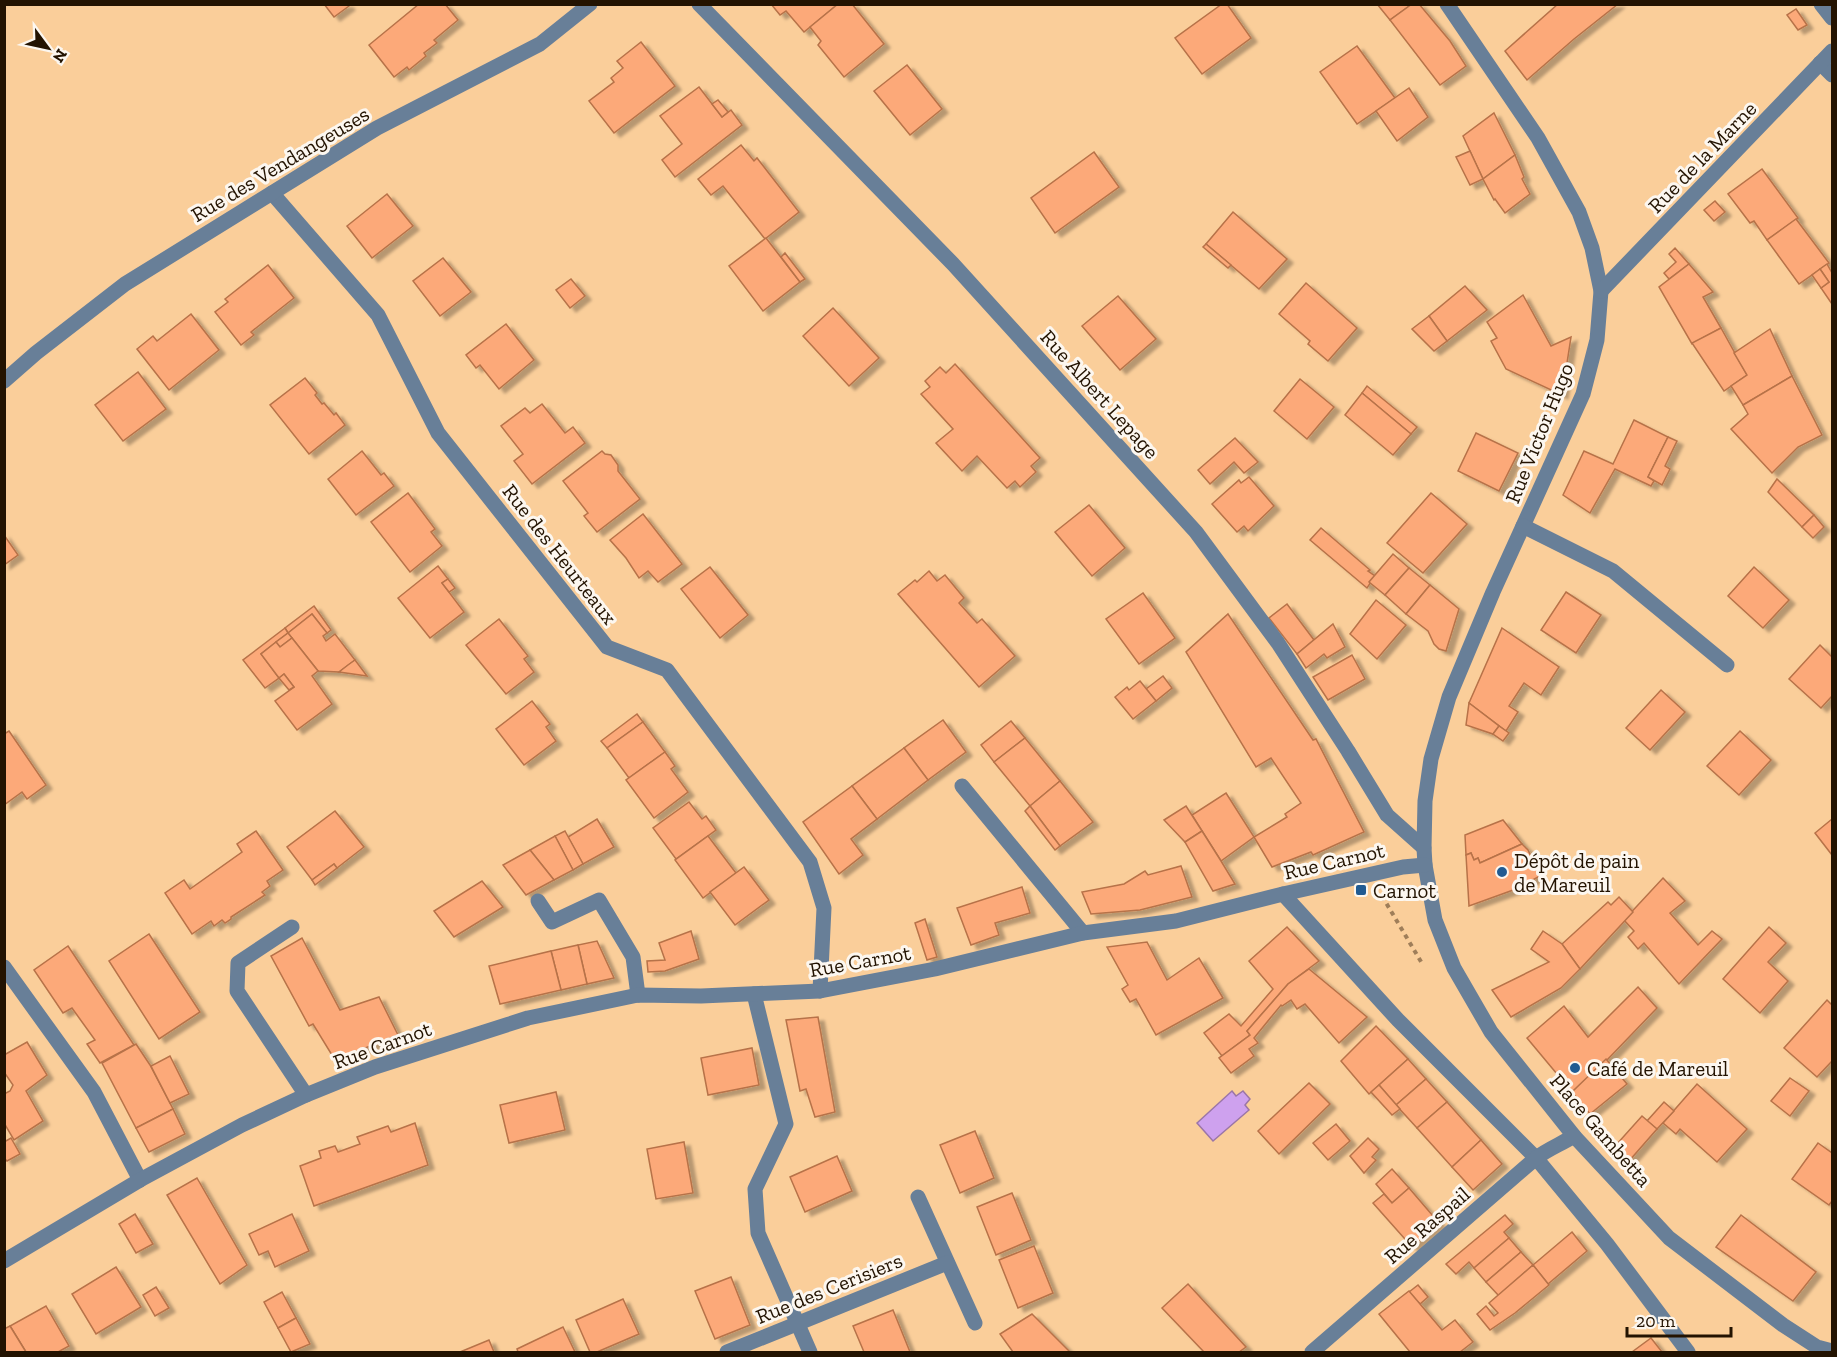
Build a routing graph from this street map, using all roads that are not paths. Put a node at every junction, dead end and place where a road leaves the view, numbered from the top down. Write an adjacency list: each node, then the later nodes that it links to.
1 (590, 4): 9 (street, Rue des Vendangeuses)
2 (699, 4): 15 (street, Rue Albert Lepage)
3 (1447, 4): 10 (street, Rue Victor Hugo)
4 (1821, 4): 5 (street)
5 (1833, 18)
6 (1833, 51): 7 (street, Rue de la Marne)
7 (1820, 63): 8 (street); 10 (street, Rue de la Marne)
8 (1833, 75)
9 (272, 193): 11 (street, Rue des Vendangeuses); 22 (street, Rue des Heurteaux)
10 (1601, 291): 12 (street, Rue Victor Hugo)
11 (4, 381)
12 (1523, 526): 13 (street); 15 (street, Rue Victor Hugo)
13 (1727, 665)
14 (962, 786): 20 (street)
15 (1424, 848): 16 (street, Rue Victor Hugo)
16 (1425, 865): 17 (street, Rue Carnot); 26 (street, Place Gambetta)
17 (1283, 894): 20 (street, Rue Carnot); 27 (street)
18 (538, 901): 24 (street)
19 (292, 927): 25 (street)
20 (1083, 933): 22 (street, Rue Carnot)
21 (4, 967): 28 (street)
22 (820, 991): 23 (street, Rue Carnot)
23 (754, 994): 24 (street, Rue Carnot); 32 (street)
24 (638, 995): 25 (street, Rue Carnot)
25 (306, 1095): 28 (street, Rue Carnot)
26 (1574, 1136): 27 (street, Rue Raspail); 34 (street, Place Gambetta)
27 (1536, 1158): 37 (street, Rue Raspail); 38 (street)
28 (140, 1180): 30 (street, Rue Carnot)
29 (918, 1197): 31 (street)
30 (4, 1261)
31 (947, 1263): 32 (street, Rue des Cerisiers); 33 (street)
32 (799, 1323): 35 (street, Rue des Cerisiers); 36 (street)
33 (975, 1323)
34 (1833, 1351)
35 (727, 1353)
36 (810, 1353)
37 (1312, 1353)
38 (1688, 1353)

